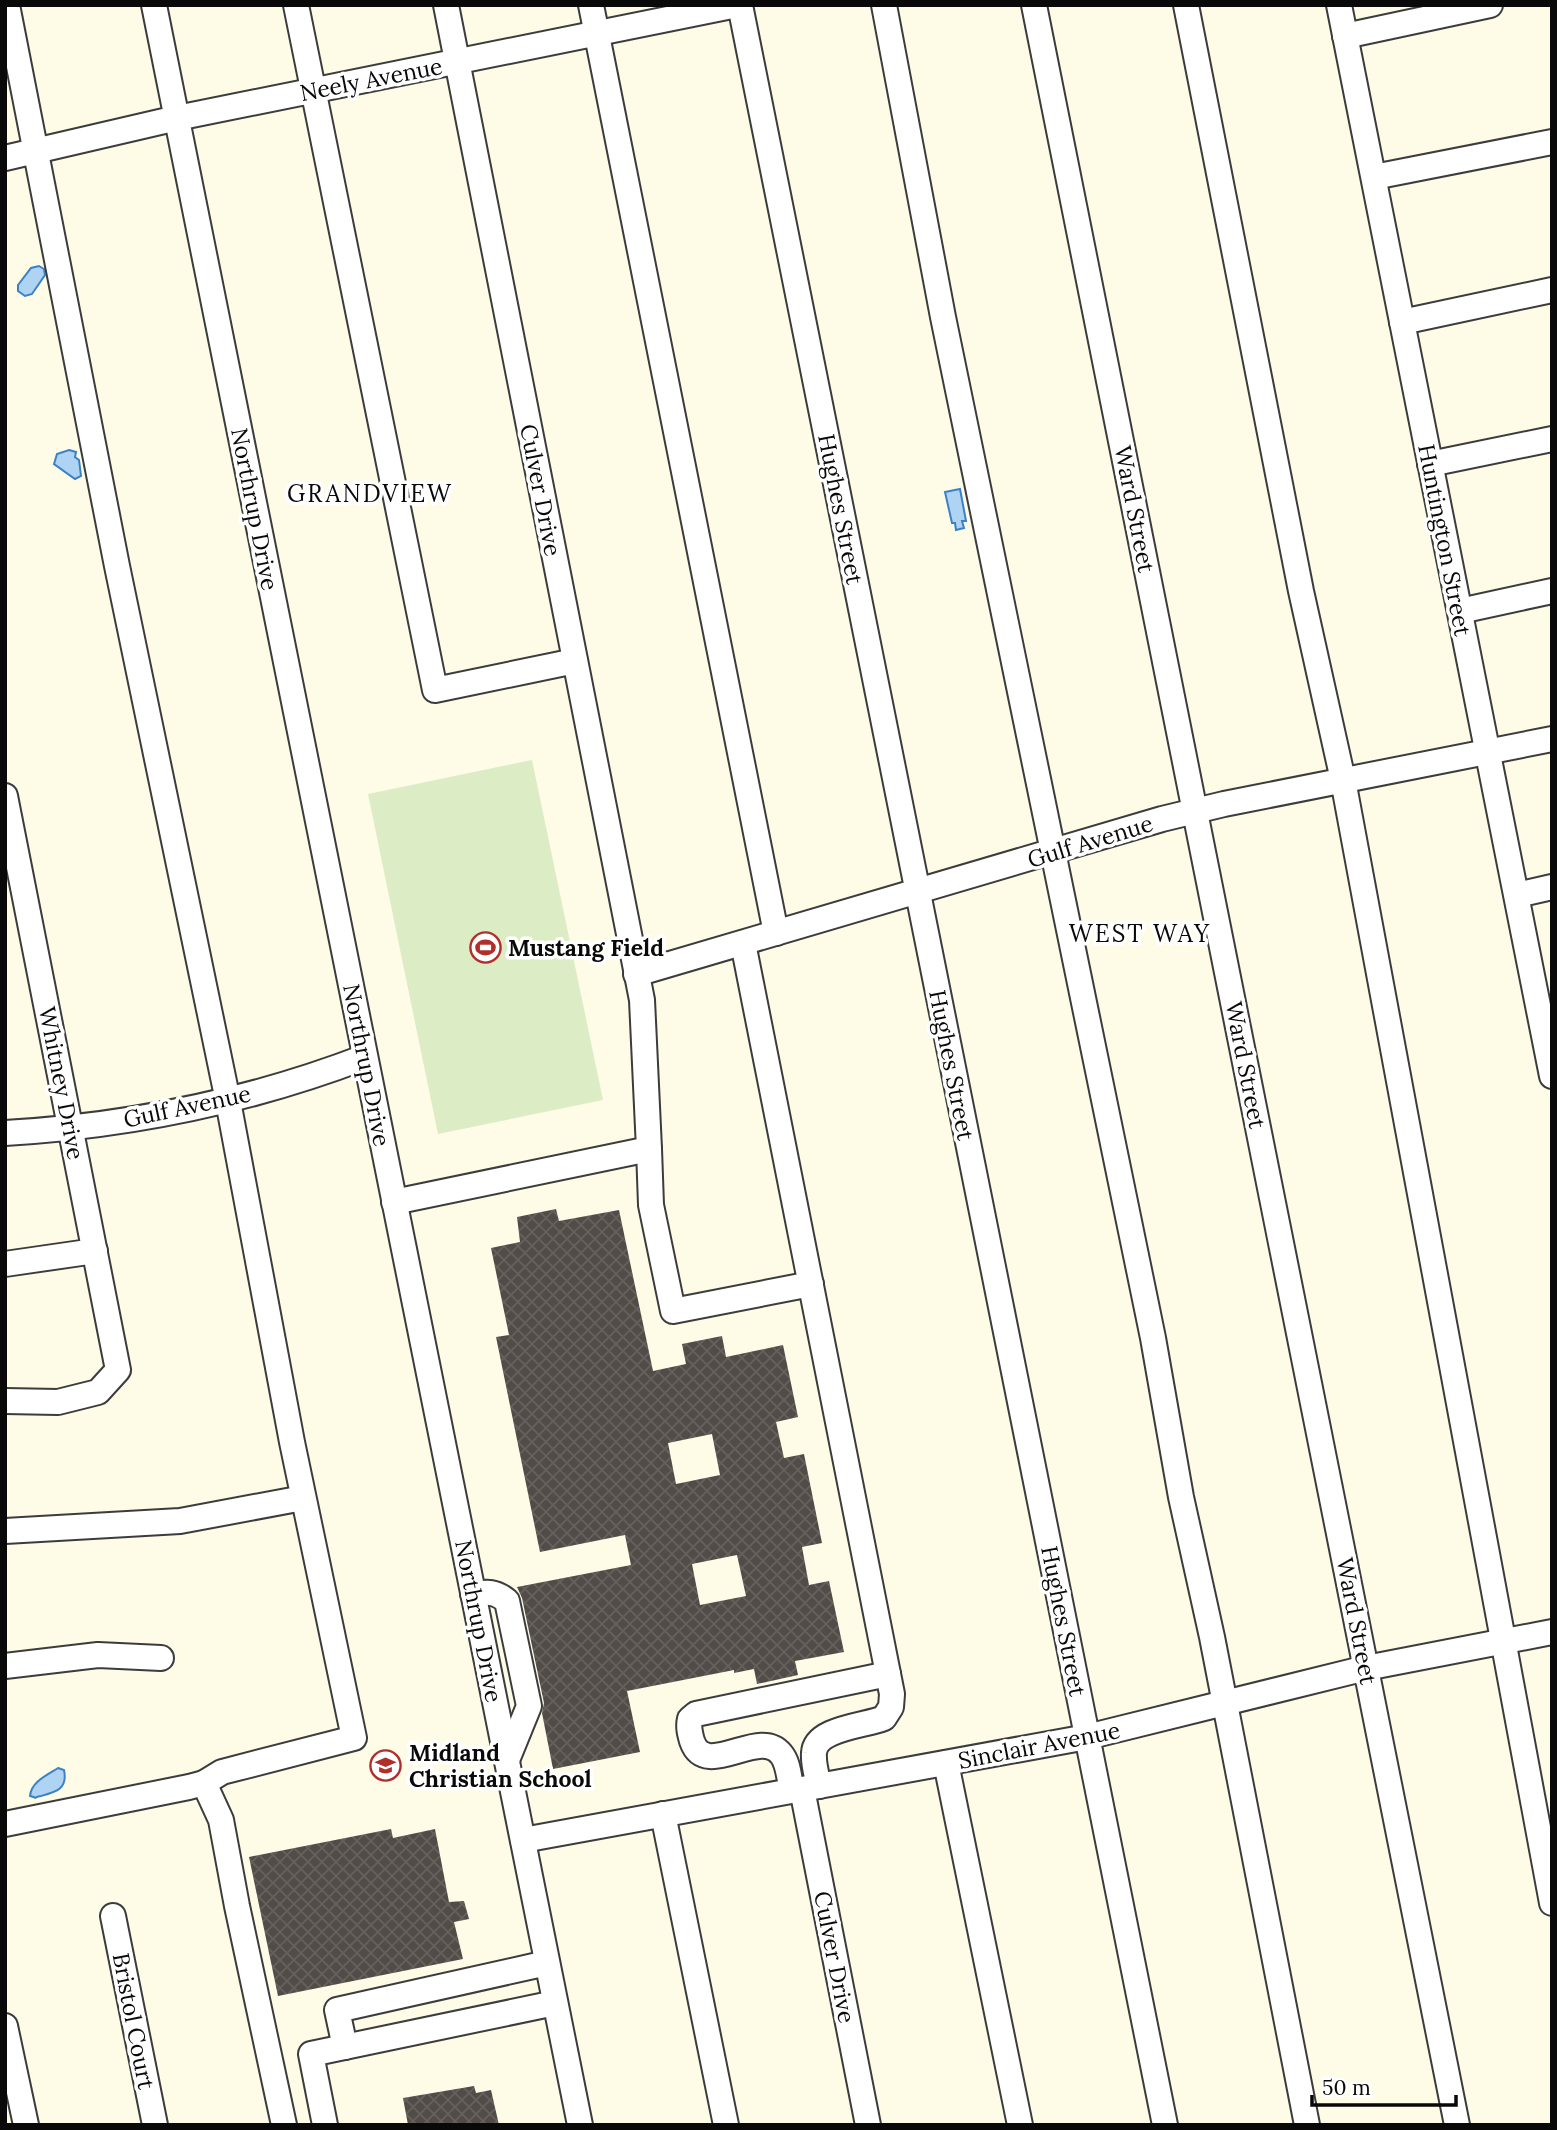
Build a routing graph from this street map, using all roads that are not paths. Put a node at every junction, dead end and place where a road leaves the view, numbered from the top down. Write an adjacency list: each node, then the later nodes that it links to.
1 (7, 5): 18 (street)
2 (154, 5): 16 (street, Northrup Drive)
3 (296, 5): 15 (street)
4 (446, 5): 14 (street, Culver Drive)
5 (591, 5): 12 (street)
6 (739, 5): 12 (street, Neely Avenue); 35 (street, Hughes Street)
7 (884, 5): 33 (street)
8 (1034, 5): 32 (street, Ward Street)
9 (1186, 5): 30 (street)
10 (1339, 5): 13 (street, Huntington Street)
11 (1490, 5): 13 (street)
12 (597, 33): 14 (street, Neely Avenue); 37 (street)
13 (1345, 36): 20 (street, Huntington Street)
14 (457, 61): 15 (street, Neely Avenue); 27 (street, Culver Drive)
15 (313, 91): 16 (street, Neely Avenue); 27 (street)
16 (177, 118): 18 (street, Neely Avenue); 41 (street, Northrup Drive)
17 (1552, 142): 20 (street)
18 (35, 151): 19 (street, Neely Avenue); 43 (street)
19 (5, 158)
20 (1374, 177): 22 (street, Huntington Street)
21 (1552, 290): 22 (street)
22 (1402, 322): 24 (street, Huntington Street)
23 (1552, 439): 24 (street)
24 (1430, 464): 26 (street, Huntington Street)
25 (1552, 591): 26 (street)
26 (1460, 611): 29 (street, Huntington Street)
27 (575, 661): 39 (street, Culver Drive)
28 (1552, 739): 29 (street, Gulf Avenue)
29 (1488, 752): 30 (street, Gulf Avenue); 36 (street, Huntington Street)
30 (1343, 780): 32 (street, Gulf Avenue); 55 (street)
31 (5, 796): 44 (street, Whitney Drive)
32 (1195, 812): 33 (street, Gulf Avenue); 58 (street, Ward Street)
33 (1053, 852): 35 (street, Gulf Avenue); 60 (street)
34 (1552, 887): 36 (street)
35 (917, 892): 37 (street, Gulf Avenue); 61 (street, Hughes Street)
36 (1517, 895): 40 (street, Huntington Street)
37 (776, 933): 38 (street, Gulf Avenue)
38 (743, 943): 39 (street, Gulf Avenue); 50 (street)
39 (636, 974): 46 (street, Culver Drive)
40 (1548, 1036): 42 (street, Huntington Street)
41 (365, 1058): 43 (street, Gulf Avenue); 47 (street, Northrup Drive)
42 (1552, 1076)
43 (228, 1101): 44 (street, Gulf Avenue); 52 (street)
44 (71, 1129): 45 (street, Gulf Avenue); 48 (street, Whitney Drive)
45 (5, 1133)
46 (649, 1149): 47 (street); 50 (street, Culver Drive)
47 (394, 1202): 67 (street, Northrup Drive)
48 (95, 1251): 49 (street); 51 (street, Whitney Drive)
49 (5, 1264)
50 (811, 1283): 59 (street)
51 (5, 1401)
52 (303, 1497): 53 (street); 63 (street)
53 (5, 1531)
54 (1552, 1632): 55 (street, Sinclair Avenue)
55 (1503, 1642): 58 (street, Sinclair Avenue); 68 (street)
56 (162, 1658): 57 (street)
57 (5, 1667)
58 (1366, 1668): 60 (street, Sinclair Avenue); 84 (street, Ward Street)
59 (888, 1674): 64 (street); 64 (street)
60 (1224, 1704): 61 (street, Sinclair Avenue); 83 (street)
61 (1087, 1737): 62 (street, Sinclair Avenue); 82 (street, Hughes Street)
62 (946, 1763): 64 (street, Sinclair Avenue); 81 (street)
63 (204, 1783): 66 (street); 76 (street)
64 (804, 1789): 65 (street, Sinclair Avenue); 80 (street, Culver Drive)
65 (663, 1814): 67 (street, Sinclair Avenue); 79 (street)
66 (5, 1824)
67 (523, 1840): 70 (street, Northrup Drive)
68 (1552, 1903)
69 (113, 1916): 75 (street, Bristol Court)
70 (547, 1964): 71 (street, Northrup Drive); 73 (street)
71 (555, 2003): 73 (street); 78 (street, Northrup Drive)
72 (5, 2026): 74 (street)
73 (345, 2047): 77 (street)
74 (26, 2125)
75 (155, 2125)
76 (284, 2125)
77 (325, 2125)
78 (580, 2125)
79 (726, 2125)
80 (868, 2125)
81 (1020, 2125)
82 (1165, 2125)
83 (1307, 2125)
84 (1457, 2125)

